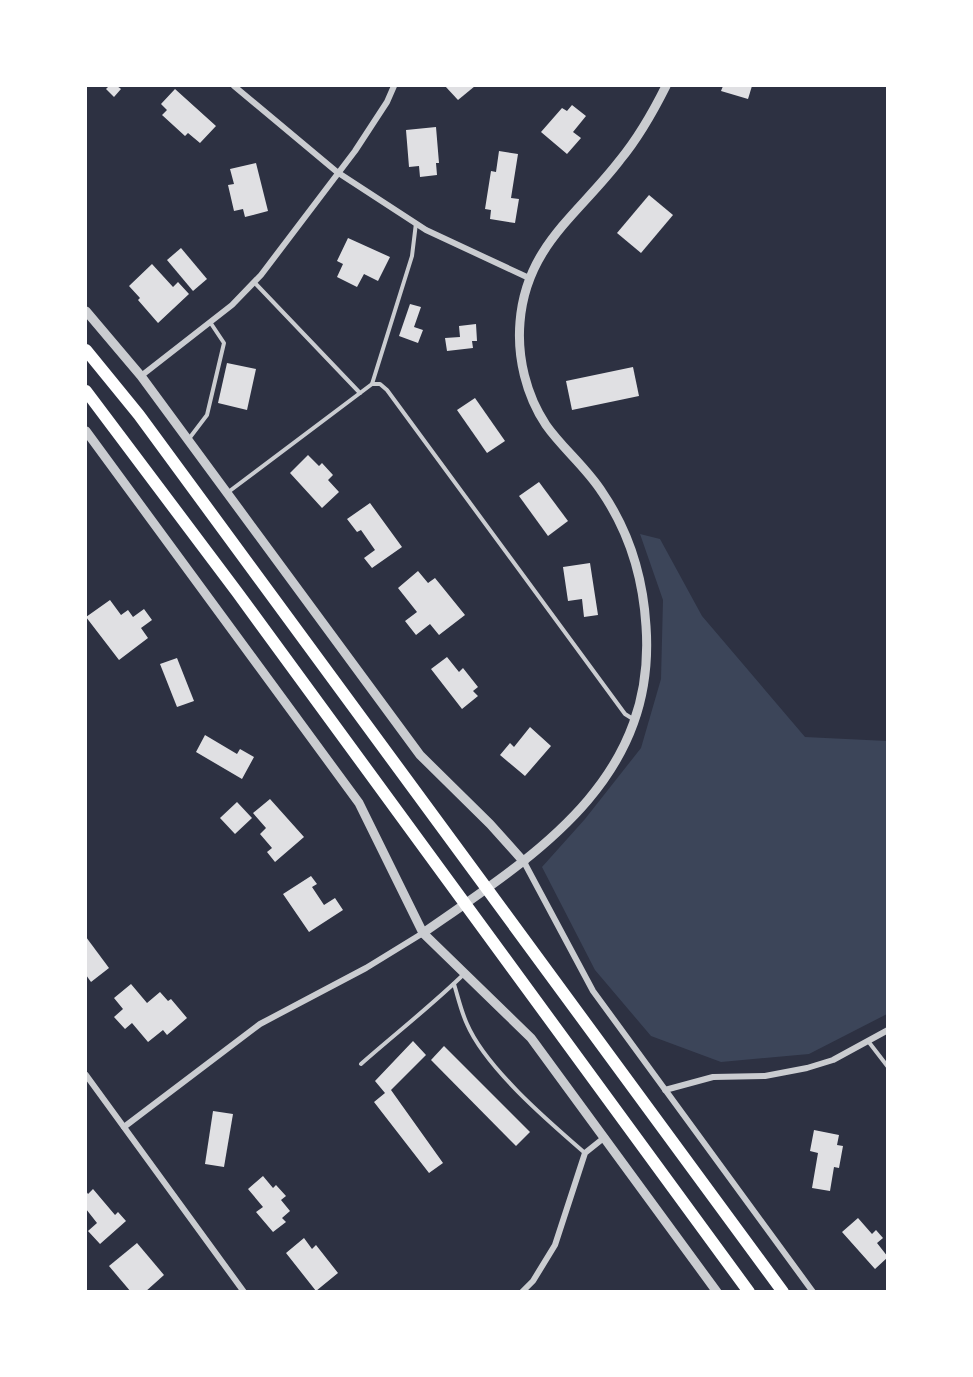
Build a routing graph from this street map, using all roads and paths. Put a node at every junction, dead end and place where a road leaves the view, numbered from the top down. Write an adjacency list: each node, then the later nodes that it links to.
1 (234, 86): 4 (street)
2 (394, 86): 4 (street)
3 (666, 86): 6 (street)
4 (337, 172): 5 (street); 7 (street)
5 (416, 224): 6 (street); 12 (lane)
6 (529, 278): 18 (street)
7 (254, 282): 9 (street); 14 (lane)
8 (86, 311): 11 (street)
9 (210, 322): 11 (street); 16 (lane)
10 (86, 350): 20 (main road)
11 (141, 376): 16 (street)
12 (372, 384): 14 (lane); 18 (lane)
13 (86, 391): 21 (main road)
14 (360, 393): 17 (lane)
15 (86, 431): 22 (street)
16 (187, 441): 17 (street)
17 (226, 493): 19 (street)
18 (636, 720): 19 (street)
19 (524, 862): 20 (street); 30 (street)
20 (487, 888): 21 (street); 38 (main road)
21 (465, 904): 22 (street); 37 (main road)
22 (423, 933): 23 (street); 31 (street)
23 (465, 974): 24 (lane); 32 (street)
24 (454, 984): 27 (lane); 33 (lane)
25 (888, 1030): 26 (street)
26 (868, 1040): 28 (lane); 30 (street)
27 (361, 1064)
28 (888, 1067)
29 (86, 1075): 31 (street)
30 (666, 1090): 39 (street)
31 (124, 1127): 34 (street)
32 (605, 1137): 33 (street); 36 (street)
33 (585, 1153): 35 (street)
34 (244, 1292)
35 (522, 1292)
36 (717, 1292)
37 (749, 1292)
38 (783, 1292)
39 (813, 1292)

